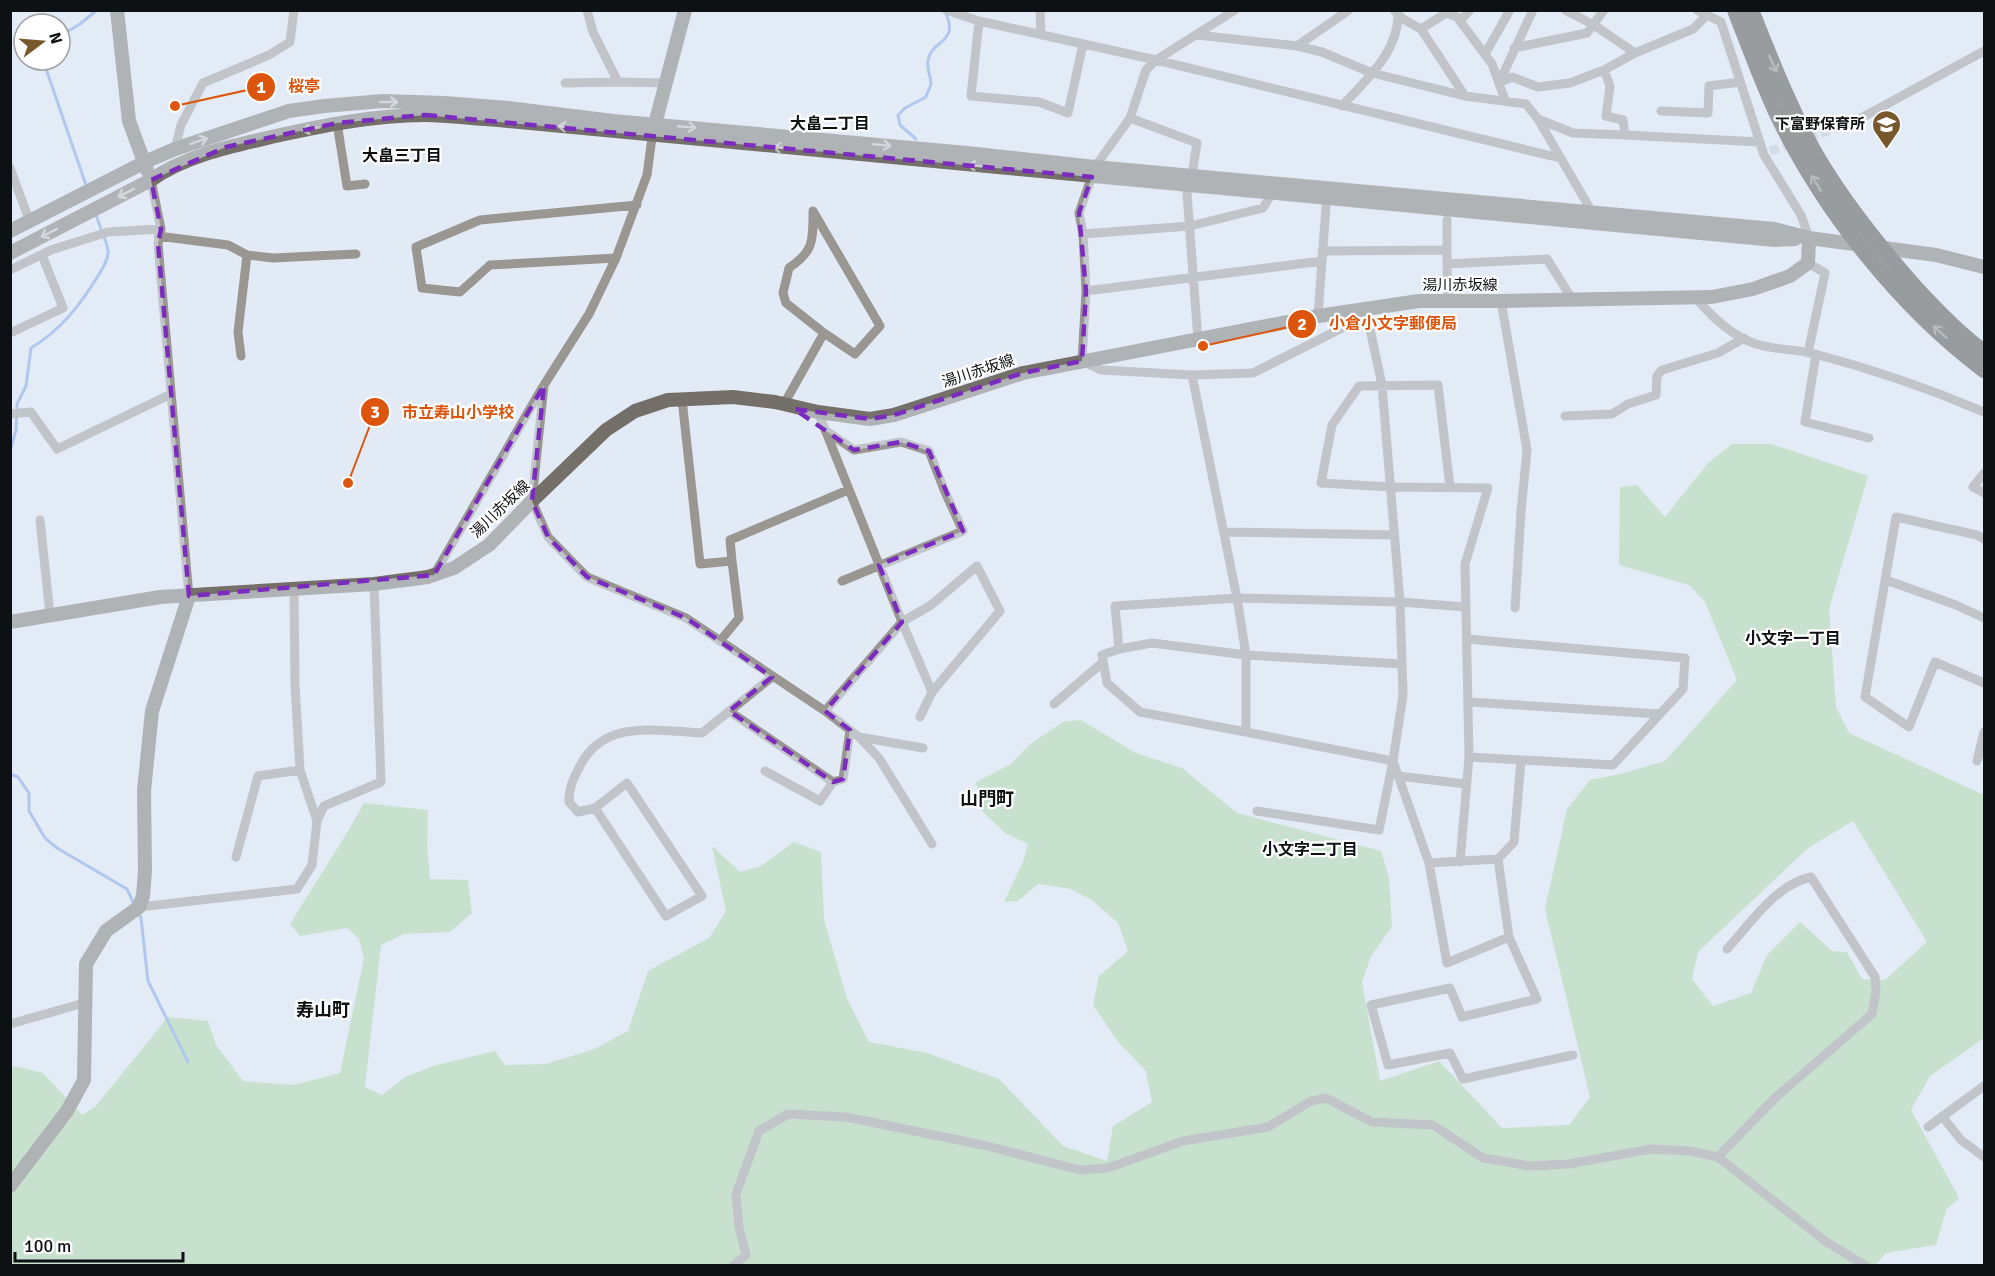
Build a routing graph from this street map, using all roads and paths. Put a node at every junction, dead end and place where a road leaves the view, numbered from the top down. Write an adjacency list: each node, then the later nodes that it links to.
1 (117, 10): 54 (street)
2 (294, 10): 52 (street)
3 (587, 10): 36 (street)
4 (685, 10): 39 (street)
5 (1040, 10): 25 (street)
6 (1235, 10): 26 (street)
7 (1348, 10): 28 (street)
8 (1470, 10): 21 (street)
9 (1510, 10): 32 (street)
10 (1533, 10): 29 (street)
11 (1564, 10): 23 (street)
12 (1604, 10): 23 (street)
13 (1697, 10): 19 (street)
14 (1716, 10): 22 (street)
15 (1735, 10): 98 (highway, one-way to 15, bridge)
16 (1750, 10): 94 (highway, one-way to 94, bridge)
17 (950, 12): 20 (street)
18 (1396, 13): 24 (street); 35 (street)
19 (1707, 15): 22 (street); 31 (street)
20 (979, 21): 25 (street); 27 (street)
21 (1460, 21): 24 (street); 32 (street)
22 (1721, 22): 37 (street)
23 (1594, 25): 29 (street); 31 (street)
24 (1421, 29): 41 (street)
25 (1041, 35): 27 (street)
26 (1197, 35): 28 (street); 33 (street)
27 (1083, 44): 33 (street)
28 (1297, 46): 35 (street)
29 (1514, 48): 40 (street)
30 (1984, 51): 47 (street)
31 (1635, 53): 34 (street)
32 (1485, 54): 40 (street)
33 (1156, 60): 43 (street); 45 (street)
34 (1604, 70): 40 (street); 50 (street)
35 (1372, 73): 41 (street); 43 (street)
36 (618, 82): 38 (street); 39 (street)
37 (1740, 82): 44 (street); 51 (street)
38 (565, 83)
39 (666, 83): 49 (street)
40 (1499, 83): 42 (street)
41 (1465, 96): 42 (street)
42 (1505, 100): 46 (street)
43 (1342, 106): 53 (street)
44 (1661, 111)
45 (1130, 118): 56 (street); 57 (street)
46 (1538, 118): 50 (street); 53 (street)
47 (1854, 122)
48 (337, 123): 49 (street, one-way to 48); 58 (street, one-way to 58); 59 (street)
49 (653, 130): 52 (street, one-way to 49); 56 (street); 62 (street)
50 (1625, 135): 51 (street)
51 (1760, 142): 70 (street)
52 (175, 149): 54 (street)
53 (1560, 158): 63 (street)
54 (144, 162): 58 (street); 65 (street)
55 (10, 168): 65 (street)
56 (1093, 172): 57 (street); 69 (street)
57 (1188, 178): 60 (street); 61 (street); 66 (street)
58 (151, 180): 68 (street); 72 (street, one-way to 72)
59 (364, 184)
60 (1272, 193): 61 (street); 66 (street)
61 (1327, 193): 63 (street); 70 (street); 76 (street)
62 (637, 205): 77 (street); 77 (street)
63 (1592, 212): 70 (street)
64 (1447, 220): 71 (street)
65 (30, 222): 67 (street)
66 (1190, 226): 69 (street); 82 (street)
67 (10, 231)
68 (160, 232): 74 (street); 75 (street); 102 (street)
69 (1083, 234): 83 (street)
70 (1809, 238): 78 (street); 80 (street)
71 (1447, 250): 76 (street); 79 (street)
72 (10, 253)
73 (356, 254): 75 (street)
74 (42, 255): 81 (street); 90 (street)
75 (247, 255): 96 (street)
76 (1322, 256): 82 (street); 89 (street)
77 (616, 258): 100 (street)
78 (1808, 263): 84 (street, 湯川赤坂線); 95 (street)
79 (1447, 264): 85 (street); 86 (street)
80 (1984, 267)
81 (10, 270)
82 (1193, 277): 83 (street); 93 (street)
83 (1086, 291): 97 (street)
84 (1695, 297): 85 (street, 湯川赤坂線); 92 (street)
85 (1572, 299): 87 (street, 湯川赤坂線)
86 (1448, 301): 87 (street, 湯川赤坂線); 88 (street, 湯川赤坂線)
87 (1501, 302): 132 (street)
88 (1366, 310): 89 (street, 湯川赤坂線); 99 (street); 101 (street)
89 (1318, 316): 93 (street, 湯川赤坂線)
90 (10, 333)
91 (824, 333): 91 (street); 104 (street)
92 (1743, 338): 95 (street); 108 (street)
93 (1198, 340): 97 (street, 湯川赤坂線)
94 (1984, 352)
95 (1812, 353): 106 (street); 110 (street)
96 (241, 356)
97 (1082, 361): 99 (street); 105 (street, 湯川赤坂線)
98 (1984, 370)
99 (1192, 375): 118 (street)
100 (544, 385): 116 (street); 123 (street)
101 (1382, 385): 112 (street); 112 (street); 113 (street)
102 (171, 394): 107 (street); 128 (street)
103 (682, 399): 104 (street, 湯川赤坂線); 116 (street, 湯川赤坂線); 121 (street)
104 (784, 404): 105 (street, 湯川赤坂線)
105 (818, 412): 109 (street)
106 (1984, 412)
107 (10, 414)
108 (1565, 416)
109 (824, 429): 114 (street); 122 (street)
110 (1869, 438)
111 (1984, 473): 115 (street)
112 (1390, 487): 113 (street); 119 (street)
113 (1450, 487): 131 (street)
114 (848, 490): 121 (street); 122 (street)
115 (1984, 493)
116 (532, 501): 123 (street, 湯川赤坂線); 138 (street)
117 (39, 520): 133 (street)
118 (1224, 532): 119 (street); 129 (street)
119 (1394, 535): 130 (street)
120 (1984, 538): 124 (street)
121 (732, 561): 138 (street)
122 (879, 565): 125 (street); 136 (street)
123 (434, 575): 126 (street, 湯川赤坂線)
124 (1886, 580): 134 (street); 144 (street)
125 (842, 581)
126 (374, 584): 127 (street, 湯川赤坂線); 168 (street)
127 (294, 589): 128 (street, 湯川赤坂線); 161 (street)
128 (189, 596): 133 (street, 湯川赤坂線); 174 (street)
129 (1238, 598): 130 (street); 139 (street); 140 (street)
130 (1400, 602): 131 (street); 142 (street)
131 (1466, 607): 137 (street)
132 (1515, 608)
133 (50, 615): 135 (street, 湯川赤坂線)
134 (1984, 618)
135 (10, 622)
136 (902, 622): 145 (street); 145 (street); 149 (street)
137 (1467, 639): 146 (street); 150 (street)
138 (720, 641): 143 (street)
139 (1119, 649): 140 (street); 141 (street)
140 (1246, 655): 142 (street); 153 (street)
141 (1103, 662): 147 (street); 153 (street)
142 (1402, 664): 159 (street)
143 (772, 677): 148 (street); 149 (street)
144 (1984, 683)
145 (932, 692): 151 (street)
146 (1469, 702): 150 (street); 157 (street)
147 (1054, 704)
148 (729, 711): 164 (street); 166 (street)
149 (825, 711): 152 (street)
150 (1660, 714): 158 (street)
151 (920, 717)
152 (850, 730): 155 (street); 164 (street)
153 (1246, 732): 159 (street)
154 (1984, 732): 160 (street)
155 (859, 737): 156 (street); 169 (street)
156 (922, 748)
157 (1469, 757): 158 (street); 165 (street)
158 (1521, 760): 171 (street)
159 (1393, 761): 163 (street); 167 (street)
160 (1977, 761)
161 (300, 770): 168 (street); 170 (street)
162 (765, 771): 164 (street)
163 (1398, 776): 165 (street); 172 (street)
164 (834, 782)
165 (1466, 784): 173 (street)
166 (595, 808): 166 (street)
167 (1257, 811)
168 (317, 821): 174 (street)
169 (932, 844)
170 (236, 857)
171 (1498, 859): 173 (street); 175 (street)
172 (1429, 862): 173 (street); 175 (street)
173 (1460, 862)
174 (136, 909): 177 (street)
175 (1509, 937): 179 (street)
176 (1727, 949): 183 (street)
177 (84, 1003): 178 (street); 185 (street)
178 (10, 1024)
179 (1573, 1055)
180 (1984, 1086): 181 (street)
181 (1942, 1116): 182 (street); 184 (street)
182 (1928, 1127)
183 (1718, 1157): 186 (street); 187 (street)
184 (1984, 1157)
185 (10, 1186)
186 (733, 1266)
187 (1866, 1266)

